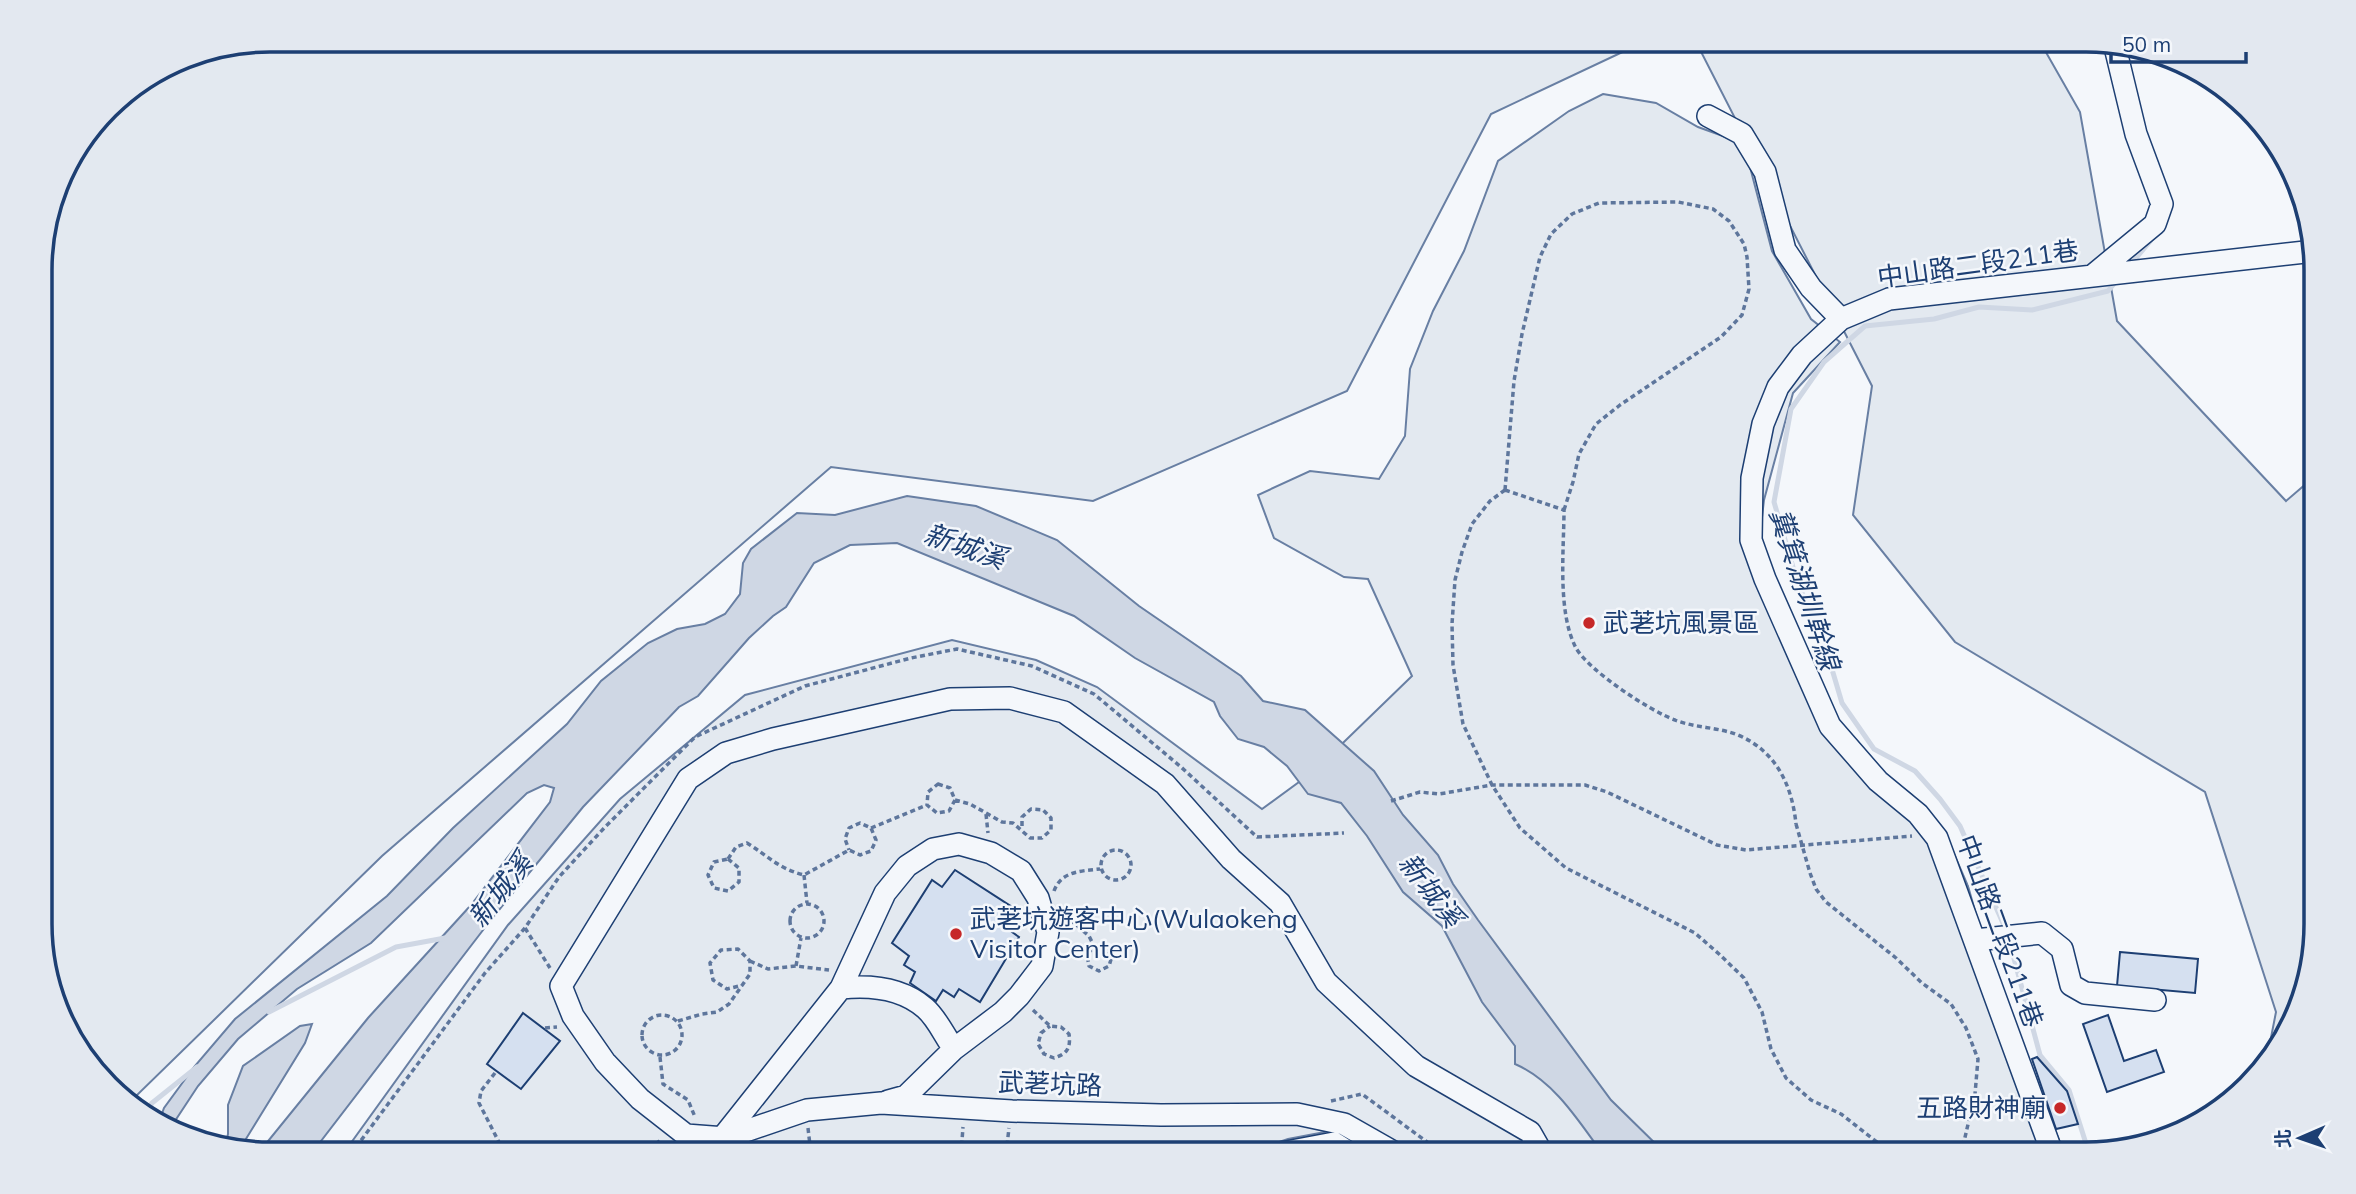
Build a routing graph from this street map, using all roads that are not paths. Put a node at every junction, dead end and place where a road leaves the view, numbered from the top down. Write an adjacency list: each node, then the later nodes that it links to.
1 (2117, 55): 4 (street)
2 (1708, 116): 5 (street)
3 (2303, 252): 4 (street, 中山路二段211巷)
4 (2098, 275): 5 (street, 中山路二段211巷)
5 (1841, 319): 6 (street, 中山路二段211巷)
6 (1991, 938): 8 (street); 13 (street, 中山路二段211巷)
7 (844, 982): 9 (street); 9 (street); 15 (street)
8 (2155, 1000)
9 (954, 1049): 10 (street)
10 (881, 1103): 11 (street, 武荖坑路); 16 (street, 武荖坑路)
11 (1374, 1141)
12 (1535, 1141): 14 (street)
13 (2048, 1141)
14 (709, 1142)
15 (723, 1142)
16 (734, 1142)

